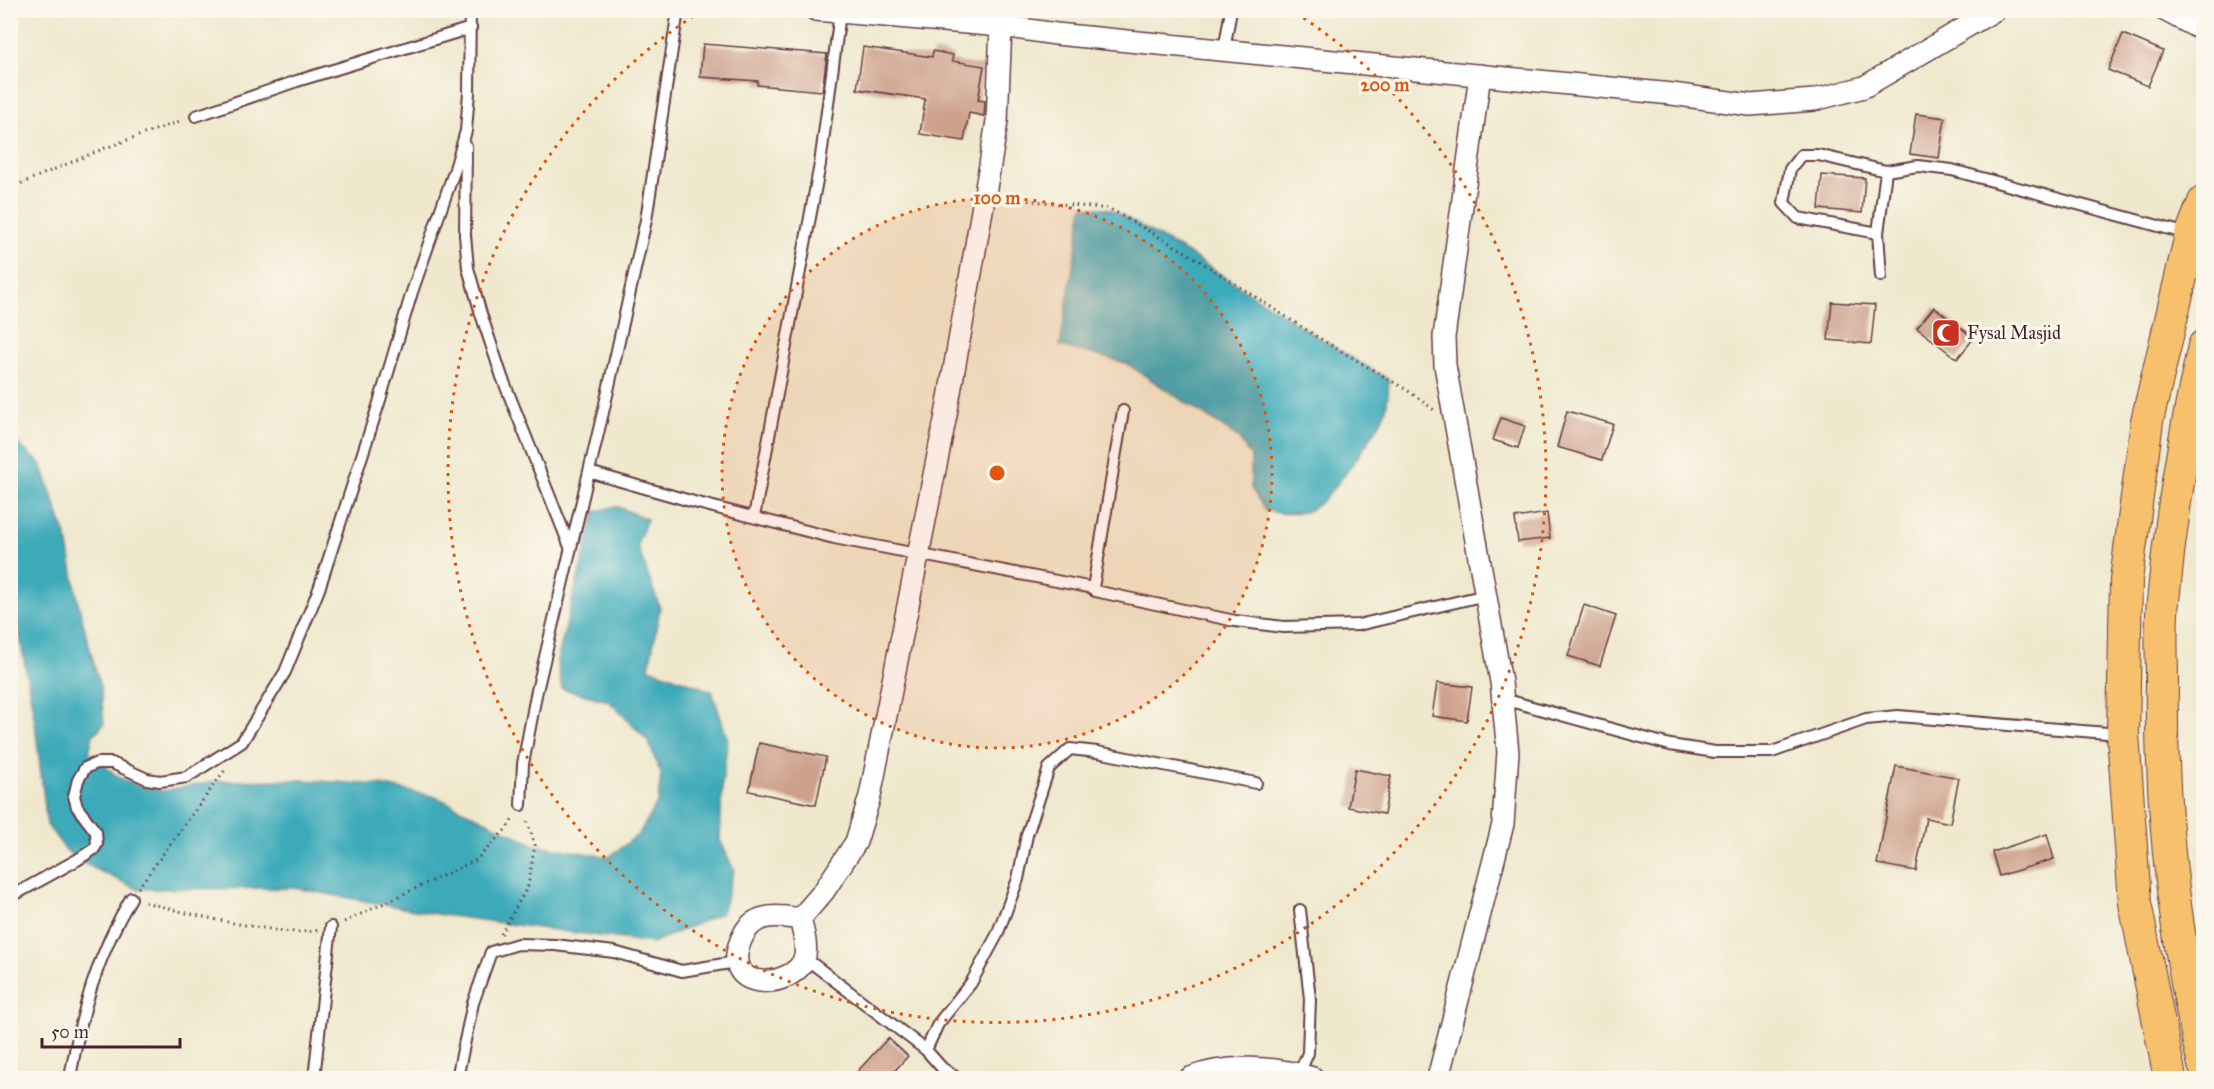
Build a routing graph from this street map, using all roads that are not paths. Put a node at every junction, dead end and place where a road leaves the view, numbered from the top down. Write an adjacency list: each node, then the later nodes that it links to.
1 (470, 10): 9 (lane)
2 (678, 10): 22 (lane)
3 (816, 10): 7 (street)
4 (1231, 10): 11 (lane)
5 (1995, 10): 12 (street)
6 (2164, 10): 10 (street)
7 (840, 13): 8 (street); 23 (lane)
8 (1001, 22): 11 (street); 25 (street)
9 (471, 28): 13 (lane); 14 (lane)
10 (2204, 31)
11 (1224, 50): 12 (street)
12 (1480, 75): 27 (street)
13 (196, 116)
14 (466, 131): 24 (lane); 32 (lane)
15 (1887, 171): 17 (lane); 17 (lane); 18 (lane)
16 (2204, 202): 18 (main road)
17 (1878, 233): 19 (lane)
18 (2191, 235): 29 (main road)
19 (1881, 276)
20 (2204, 346): 40 (main road)
21 (1123, 411): 26 (lane)
22 (588, 471): 23 (lane); 24 (lane)
23 (754, 517): 25 (lane)
24 (570, 548): 31 (lane)
25 (920, 554): 26 (lane); 35 (street)
26 (1093, 588): 27 (lane)
27 (1486, 595): 28 (street)
28 (1503, 699): 29 (lane); 47 (street)
29 (2123, 734): 48 (main road)
30 (1256, 783): 39 (lane)
31 (521, 805)
32 (10, 897)
33 (131, 898): 42 (lane)
34 (1300, 910): 41 (lane)
35 (800, 920): 37 (street); 38 (street)
36 (331, 927): 43 (lane)
37 (804, 958): 38 (street); 39 (lane)
38 (736, 962): 44 (lane)
39 (926, 1050): 45 (lane)
40 (2204, 1065)
41 (1303, 1077): 46 (street)
42 (70, 1078)
43 (314, 1078)
44 (457, 1078)
45 (957, 1078)
46 (1190, 1078)
47 (1438, 1078)
48 (2170, 1078)

